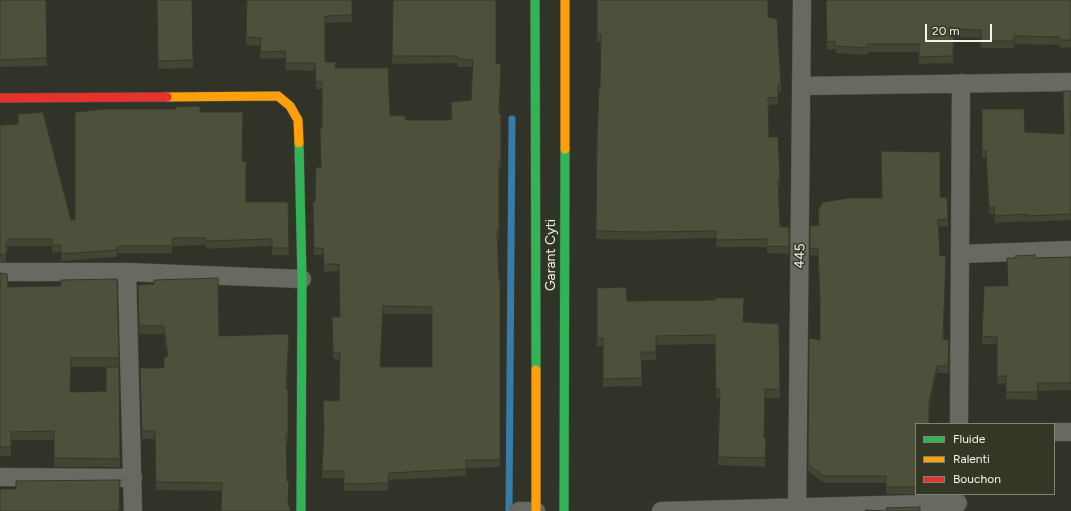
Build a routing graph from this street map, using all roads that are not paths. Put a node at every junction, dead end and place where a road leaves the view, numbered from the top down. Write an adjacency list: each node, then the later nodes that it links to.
1 (535, 0): 23 (main road, Garant Cyti)
2 (565, 0): 24 (main road, Garant Cyti)
3 (802, 0): 6 (street, 445)
4 (1071, 82): 5 (street)
5 (962, 83): 6 (street); 9 (street)
6 (801, 86): 19 (street, 445)
7 (0, 98): 12 (main road)
8 (1071, 250): 9 (street)
9 (960, 254): 13 (street)
10 (0, 272): 11 (street)
11 (127, 272): 12 (street); 17 (street)
12 (302, 279): 21 (main road)
13 (959, 423)
14 (1055, 432): 15 (street)
15 (1071, 432)
16 (0, 477): 17 (street)
17 (133, 478): 20 (street)
18 (958, 502): 19 (street)
19 (797, 509): 25 (street)
20 (133, 511)
21 (301, 511)
22 (519, 511): 23 (street)
23 (536, 511)
24 (564, 511)
25 (661, 511)

